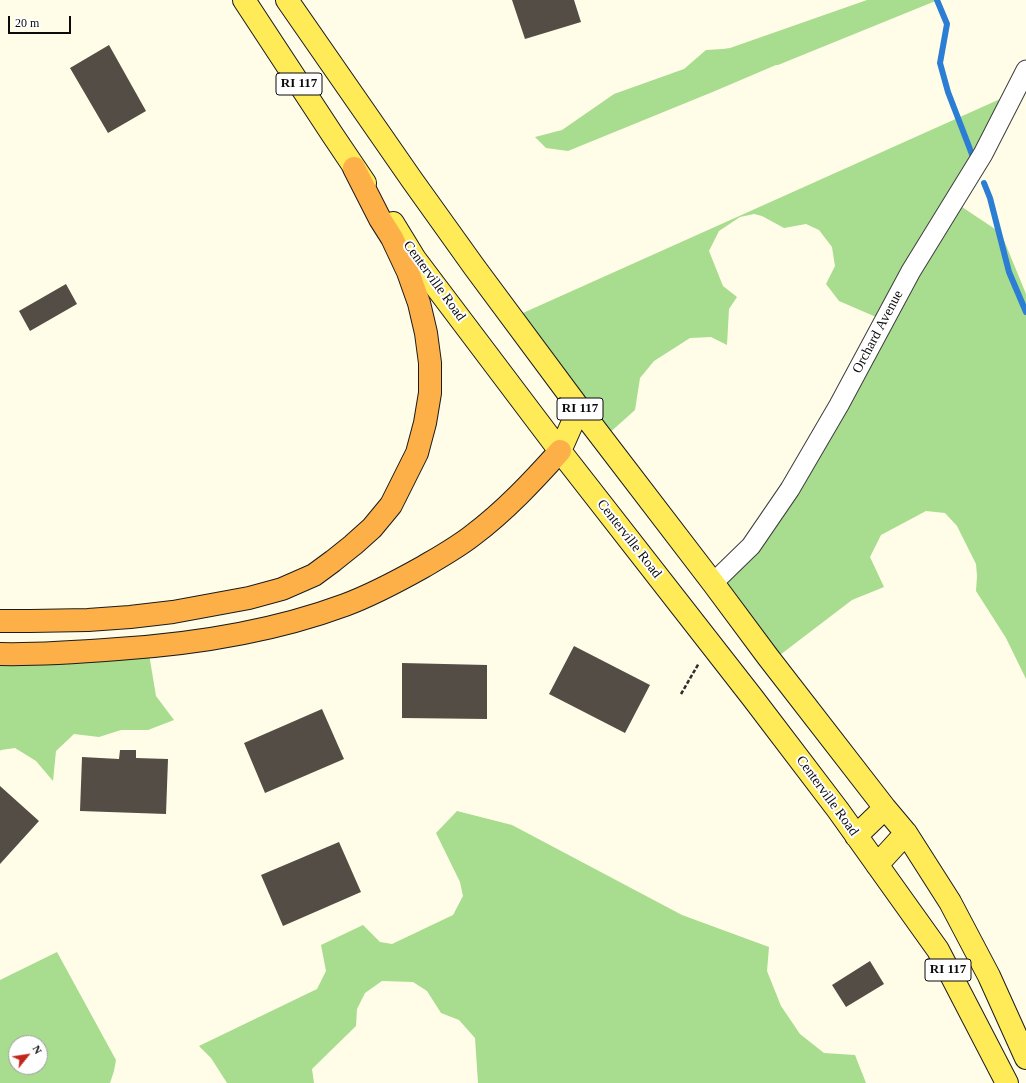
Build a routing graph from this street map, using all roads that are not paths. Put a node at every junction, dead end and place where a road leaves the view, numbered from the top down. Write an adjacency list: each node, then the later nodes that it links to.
1 (244, 0): 4 (main road, Centerville Road / RI 117)
2 (287, 0): 5 (main road, RI 117)
3 (1026, 70): 7 (street, Orchard Avenue)
4 (354, 168): 6 (main road, Centerville Road / RI 117); 8 (highway)
5 (580, 408): 6 (main road); 7 (main road, RI 117)
6 (560, 451): 9 (highway); 12 (main road, Centerville Road / RI 117)
7 (713, 583): 10 (main road, RI 117)
8 (0, 621)
9 (0, 654)
10 (885, 808): 11 (main road, RI 117); 12 (main road)
11 (906, 833): 13 (main road); 14 (main road, RI 117)
12 (856, 836): 13 (main road, Centerville Road / RI 117)
13 (877, 865): 15 (main road, Centerville Road / RI 117)
14 (1026, 1058)
15 (1007, 1083)

